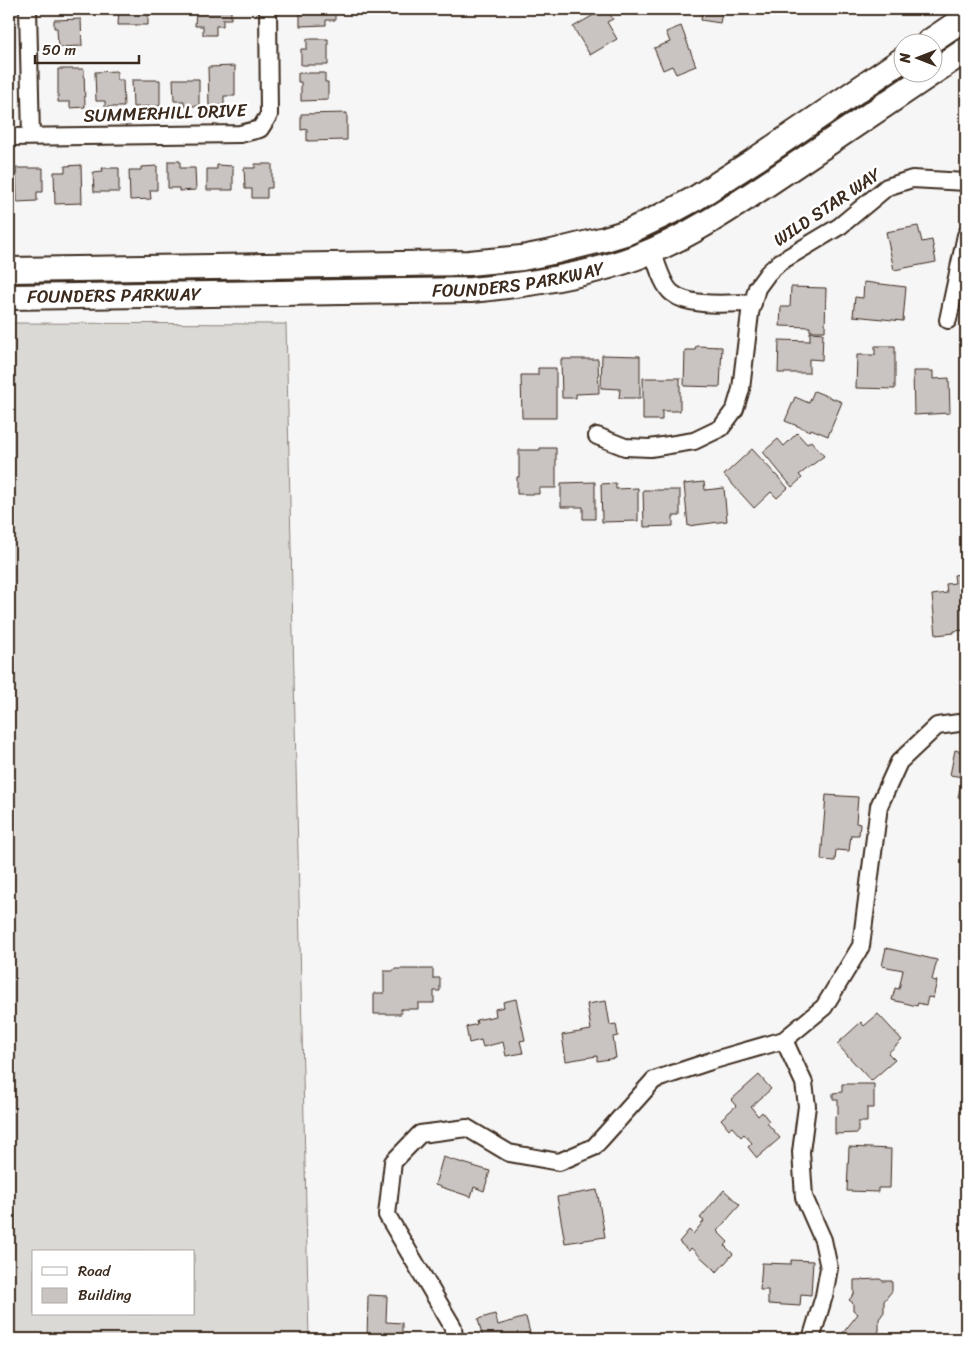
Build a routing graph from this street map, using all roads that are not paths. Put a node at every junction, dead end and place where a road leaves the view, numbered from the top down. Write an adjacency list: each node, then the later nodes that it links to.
1 (28, 9): 7 (street)
2 (268, 9): 7 (street, SUMMERHILL DRIVE)
3 (966, 17): 4 (highway)
4 (942, 33)
5 (966, 50): 11 (highway, FOUNDERS PARKWAY)
6 (892, 67): 12 (highway, FOUNDERS PARKWAY)
7 (31, 136): 8 (street, SUMMERHILL DRIVE)
8 (9, 137)
9 (966, 182): 14 (street, WILD STAR WAY)
10 (966, 235): 15 (street)
11 (652, 250): 13 (highway, FOUNDERS PARKWAY); 14 (street)
12 (9, 270)
13 (9, 297)
14 (753, 303): 16 (street, WILD STAR WAY)
15 (948, 320)
16 (597, 436)
17 (966, 722): 18 (street)
18 (784, 1040): 19 (street); 20 (street)
19 (812, 1336)
20 (454, 1339)

